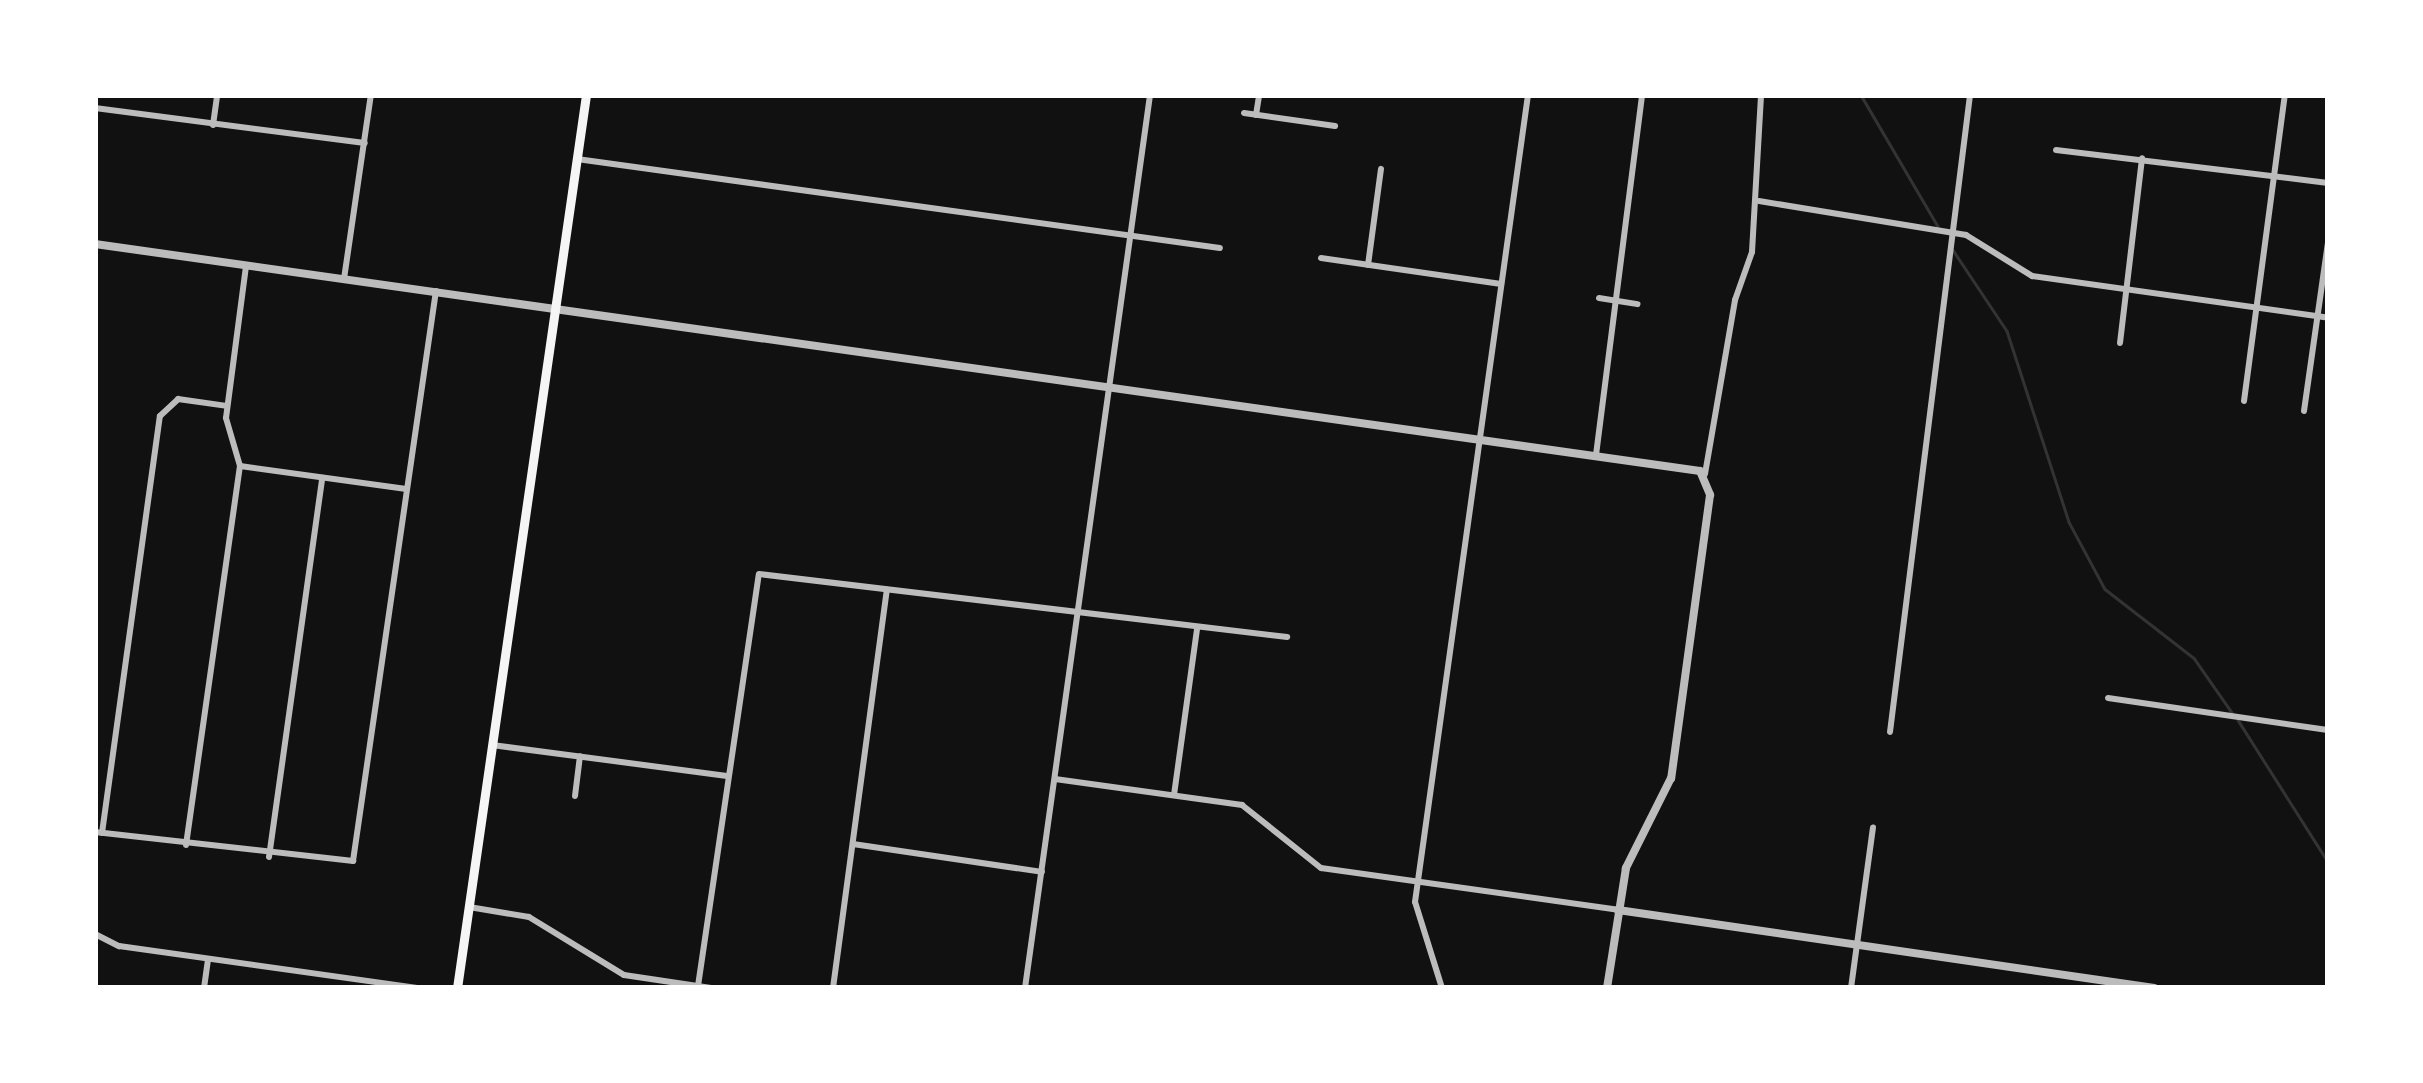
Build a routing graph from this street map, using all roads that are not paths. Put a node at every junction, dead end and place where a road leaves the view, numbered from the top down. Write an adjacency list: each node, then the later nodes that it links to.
1 (218, 95): 14 (street)
2 (371, 95): 16 (street)
3 (586, 95): 19 (main road)
4 (1150, 95): 25 (street)
5 (1259, 95): 13 (street)
6 (1528, 95): 33 (street)
7 (1642, 95): 37 (street)
8 (1761, 95): 23 (street)
9 (1970, 95): 24 (street)
10 (2285, 95): 21 (street)
11 (95, 108): 14 (street)
12 (1244, 113): 13 (street)
13 (1256, 115): 15 (street)
14 (213, 124): 16 (street)
15 (1335, 126)
16 (365, 143): 32 (street)
17 (2056, 150): 18 (street)
18 (2142, 158): 21 (street); 34 (street)
19 (577, 160): 25 (street); 39 (main road)
20 (1381, 169): 30 (street)
21 (2274, 176): 22 (street); 40 (street)
22 (2328, 183)
23 (1759, 201): 24 (street); 50 (street)
24 (1950, 232): 34 (street); 59 (street)
25 (1130, 236): 28 (street); 43 (street)
26 (2328, 242): 41 (street)
27 (95, 244): 31 (street)
28 (1220, 248)
29 (1322, 258): 30 (street)
30 (1368, 265): 33 (street)
31 (246, 266): 32 (street); 45 (street)
32 (344, 279): 35 (street)
33 (1501, 284): 47 (street)
34 (2123, 288): 40 (street); 42 (street)
35 (436, 291): 39 (street); 52 (street)
36 (1599, 298): 37 (street)
37 (1618, 301): 38 (street); 48 (street)
38 (1638, 304)
39 (557, 307): 43 (street); 60 (main road)
40 (2256, 307): 41 (street); 44 (street)
41 (2321, 316): 46 (street)
42 (2120, 343)
43 (1110, 385): 47 (street); 54 (street)
44 (2244, 401)
45 (227, 406): 49 (street); 67 (street)
46 (2304, 412)
47 (1479, 438): 48 (street); 72 (street)
48 (1596, 455): 50 (street)
49 (240, 466): 51 (street); 69 (street)
50 (1705, 474): 74 (street)
51 (322, 478): 52 (street); 70 (street)
52 (406, 489): 70 (street)
53 (888, 590): 54 (street); 62 (street); 68 (street)
54 (1078, 616): 55 (street); 63 (street)
55 (1197, 630): 56 (street); 65 (street)
56 (1287, 637)
57 (2108, 698): 58 (street)
58 (2328, 730)
59 (1890, 732)
60 (492, 745): 61 (street); 73 (main road)
61 (580, 756): 62 (street); 64 (street)
62 (727, 776): 79 (street)
63 (1054, 780): 65 (street); 71 (street)
64 (576, 796)
65 (1174, 796): 72 (street)
66 (1873, 828): 76 (street)
67 (98, 832): 69 (street)
68 (853, 844): 71 (street); 84 (street)
69 (186, 845): 70 (street)
70 (269, 857)
71 (1042, 872): 85 (street)
72 (1417, 882): 74 (street); 86 (street)
73 (469, 907): 79 (street); 82 (main road)
74 (1618, 910): 76 (street); 87 (street)
75 (95, 934): 77 (street)
76 (1857, 944): 78 (street); 88 (street)
77 (208, 960): 80 (street); 81 (street)
78 (2116, 985): 89 (street)
79 (698, 986): 83 (street)
80 (204, 988)
81 (417, 988)
82 (458, 988)
83 (712, 988)
84 (833, 988)
85 (1025, 988)
86 (1442, 988)
87 (1607, 988)
88 (1850, 988)
89 (2154, 988)

